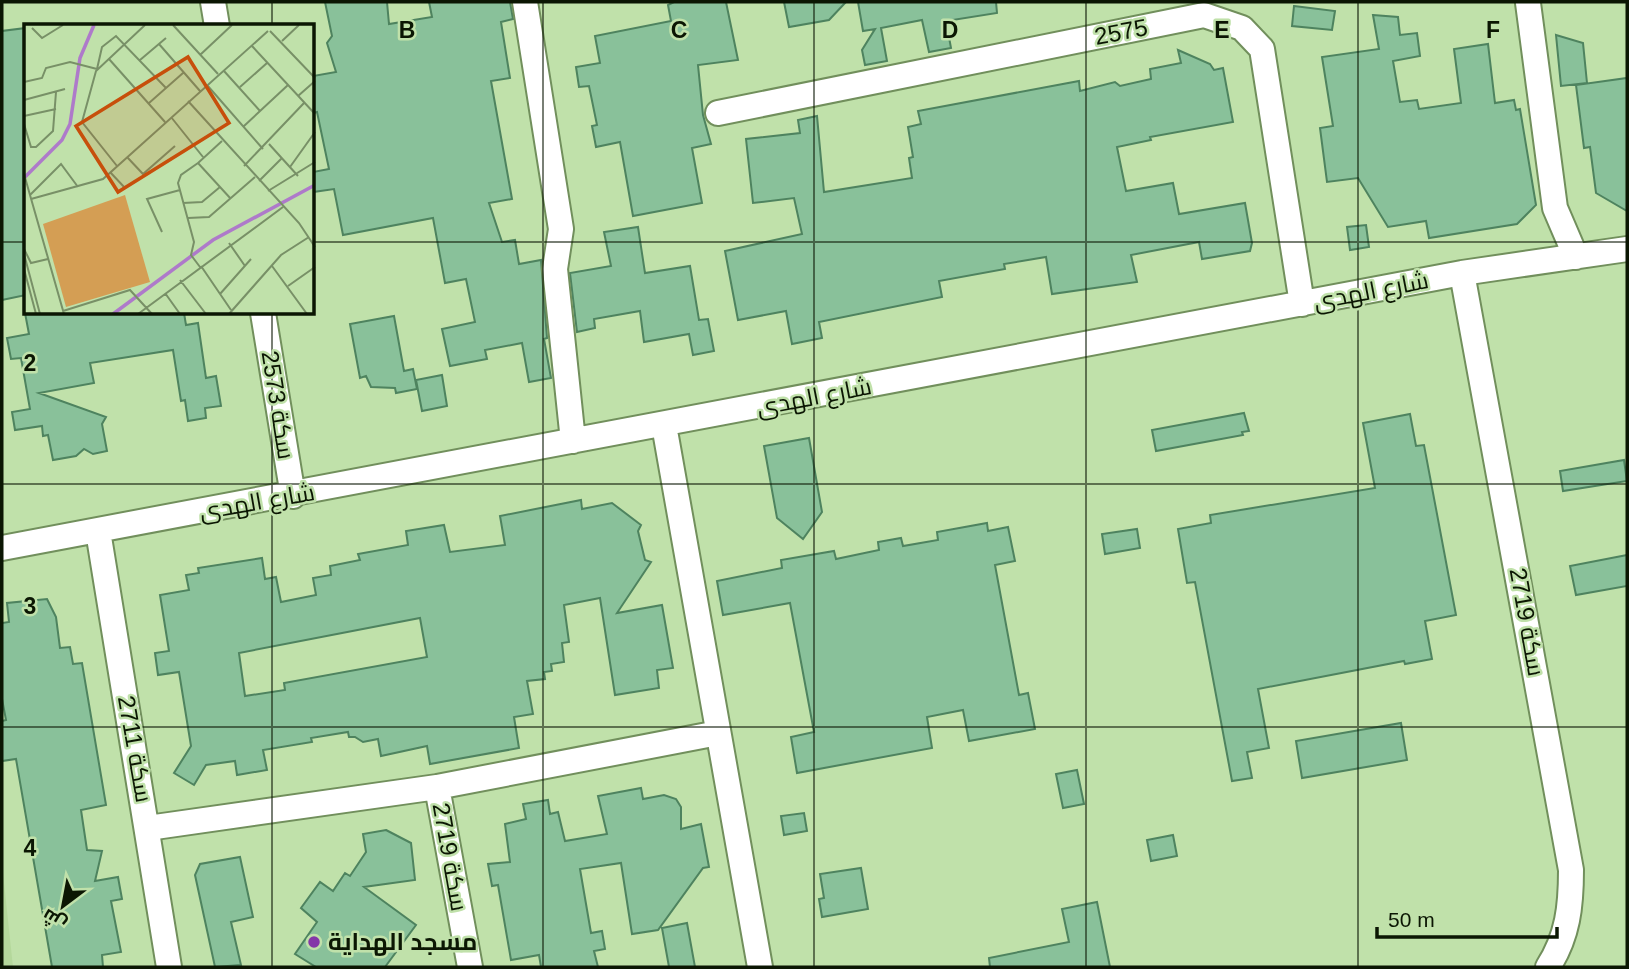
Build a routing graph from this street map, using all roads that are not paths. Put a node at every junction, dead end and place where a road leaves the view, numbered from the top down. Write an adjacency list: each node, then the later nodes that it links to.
1 (213, 2): 4 (street)
2 (525, 2): 12 (street)
3 (1528, 3): 7 (street)
4 (217, 24)
5 (718, 114): 9 (street, 2575)
6 (1627, 249): 7 (street, شارع الهدى)
7 (1576, 257): 8 (street, شارع الهدى)
8 (1462, 273): 9 (street, شارع الهدى); 22 (street, سكة 2719)
9 (1302, 304): 11 (street, شارع الهدى)
10 (263, 315): 13 (street, سكة 2573)
11 (664, 425): 12 (street, شارع الهدى); 16 (street)
12 (573, 441): 13 (street, شارع الهدى)
13 (293, 496): 14 (street, شارع الهدى)
14 (98, 531): 15 (street, شارع الهدى); 18 (street, سكة 2711)
15 (2, 548)
16 (718, 733): 17 (street); 21 (street)
17 (437, 787): 18 (street); 20 (street, سكة 2719)
18 (148, 828): 19 (street, سكة 2711)
19 (169, 967)
20 (470, 967)
21 (760, 967)
22 (1548, 967)

